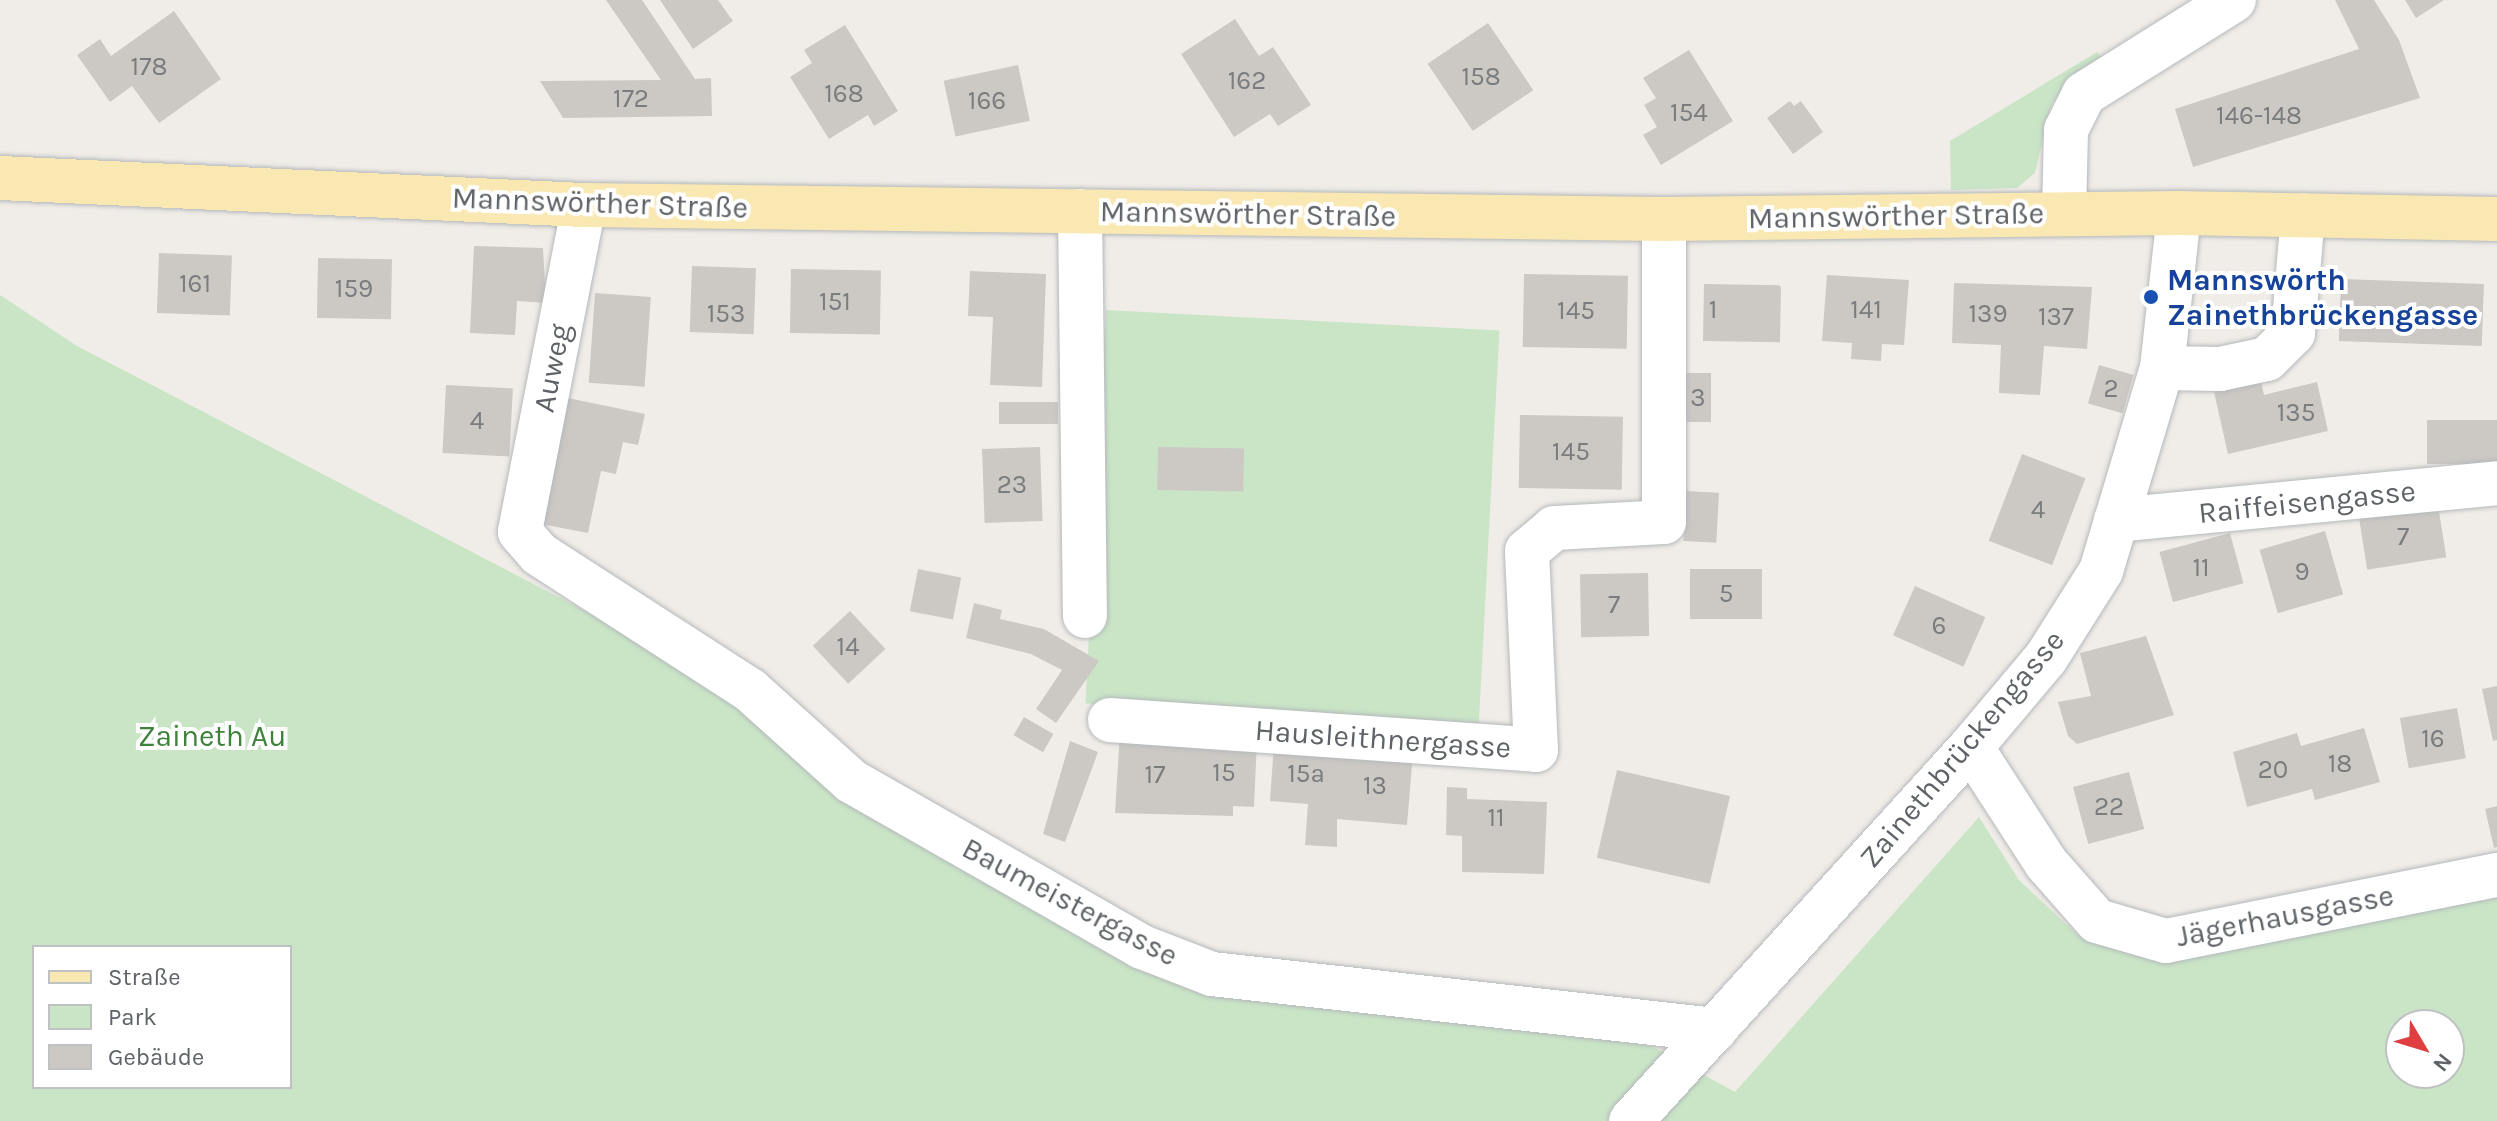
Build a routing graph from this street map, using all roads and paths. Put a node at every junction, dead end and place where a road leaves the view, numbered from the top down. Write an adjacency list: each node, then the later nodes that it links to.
1 (2234, 0): 5 (street)
2 (0, 178): 3 (main road, Mannswörther Straße)
3 (584, 205): 4 (main road, Mannswörther Straße); 13 (street, Auweg)
4 (1080, 211): 8 (main road, Mannswörther Straße); 14 (street)
5 (2064, 213): 6 (main road, Mannswörther Straße); 8 (main road, Mannswörther Straße)
6 (2179, 213): 7 (main road, Mannswörther Straße); 10 (street, Zainethbrückengasse)
7 (2303, 215): 9 (main road, Mannswörther Straße); 10 (street)
8 (1664, 219): 15 (street, Hausleithnergasse)
9 (2497, 219)
10 (2162, 368): 12 (street, Zainethbrückengasse)
11 (2497, 483): 12 (street, Raiffeisengasse)
12 (2116, 520): 16 (street, Zainethbrückengasse)
13 (520, 532): 18 (street, Baumeistergasse)
14 (1085, 616)
15 (1110, 720)
16 (1971, 747): 17 (street, Jägerhausgasse); 18 (street, Zainethbrückengasse)
17 (2497, 875)
18 (1715, 1030): 19 (street, Zainethbrückengasse)
19 (1631, 1121)

